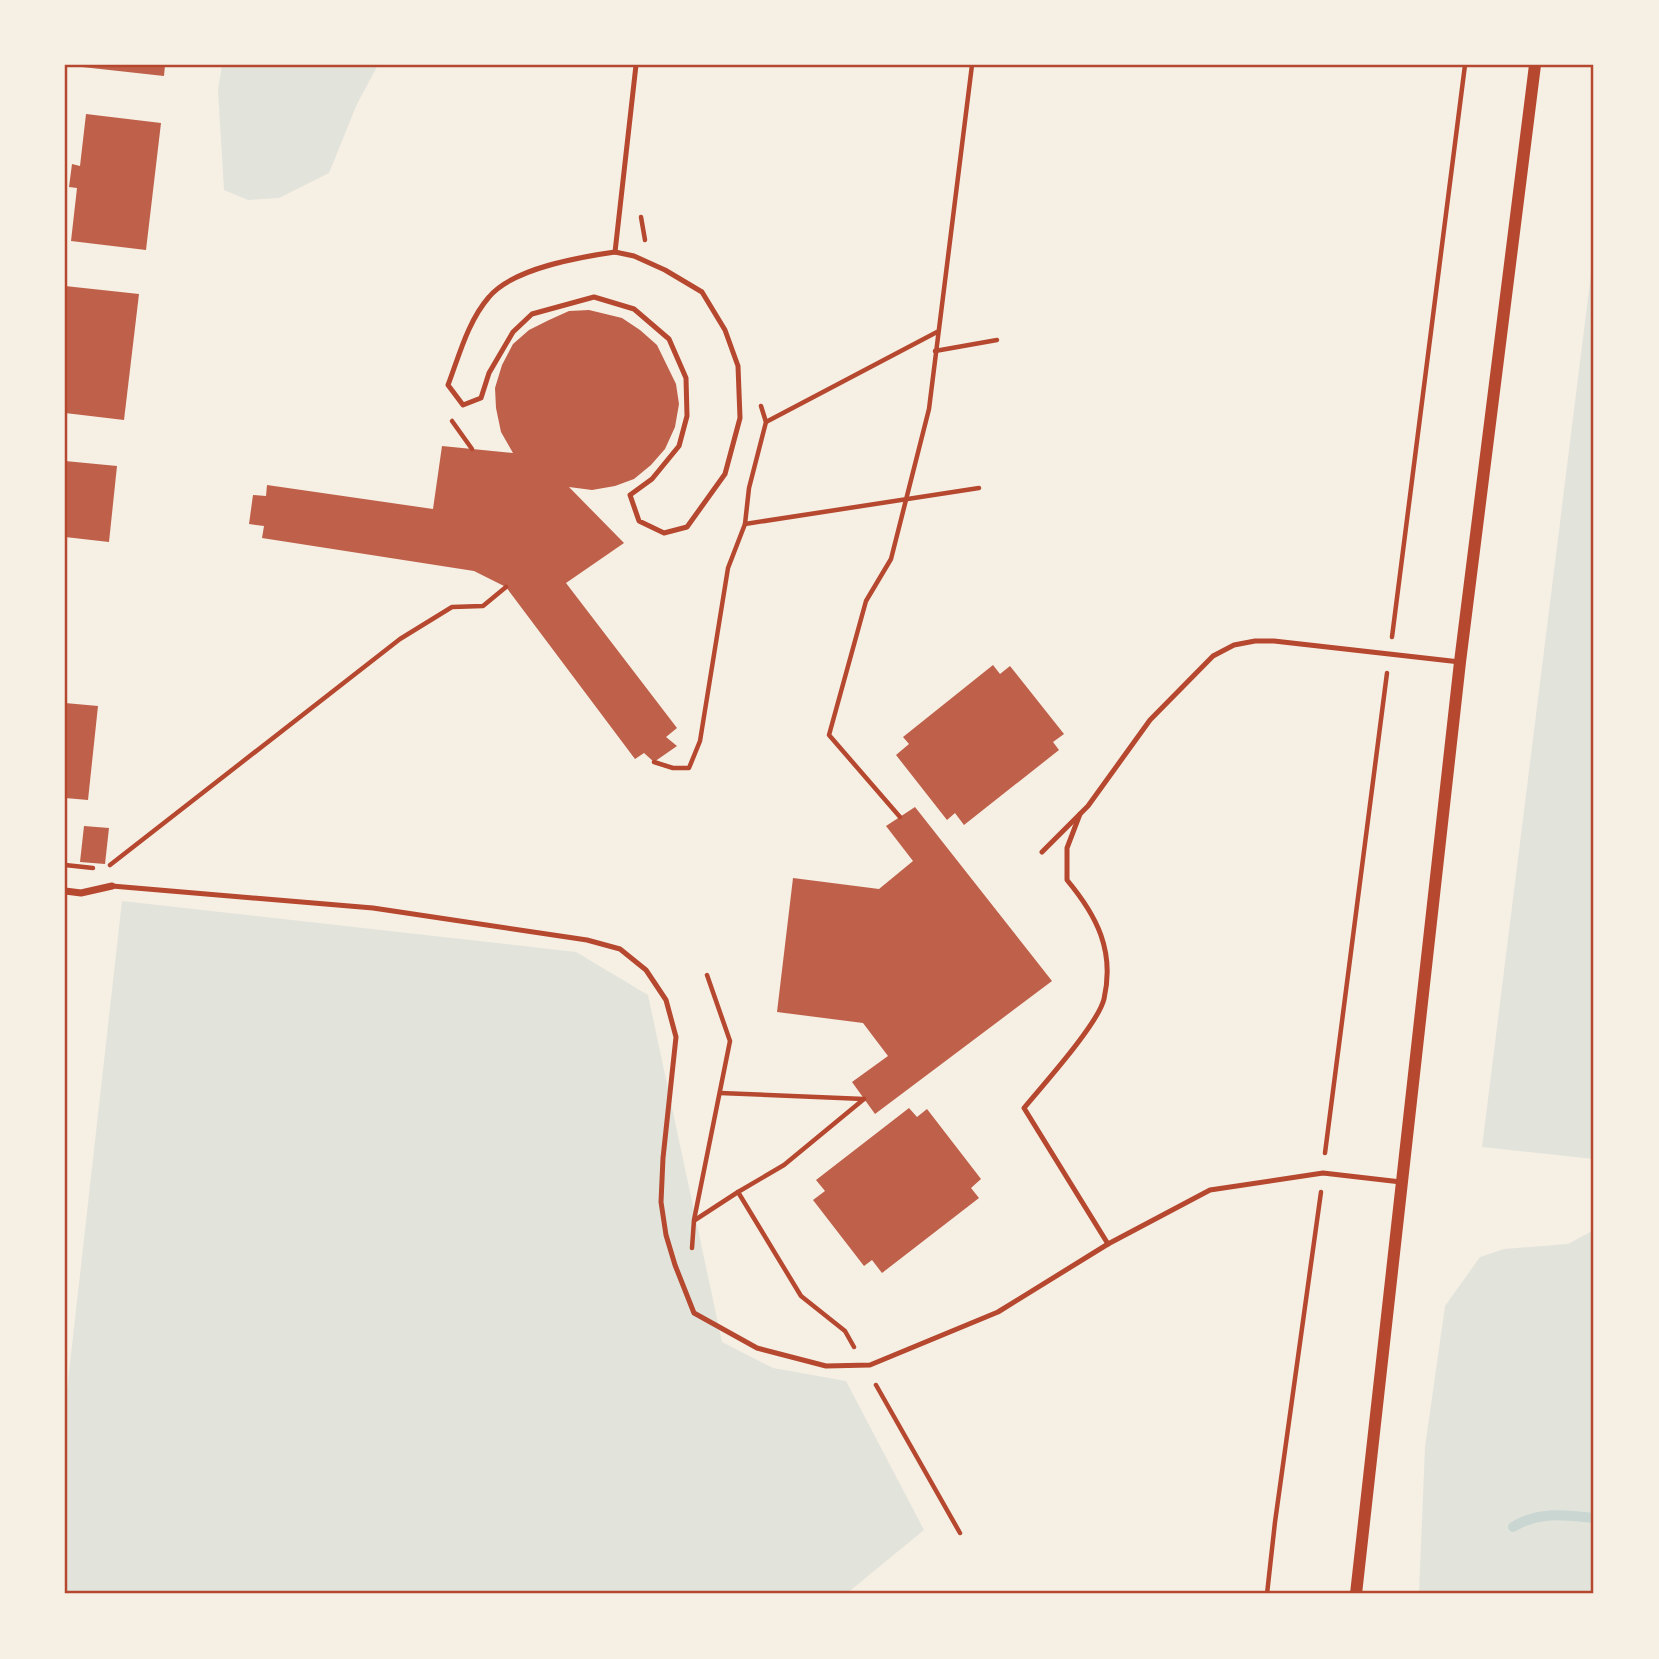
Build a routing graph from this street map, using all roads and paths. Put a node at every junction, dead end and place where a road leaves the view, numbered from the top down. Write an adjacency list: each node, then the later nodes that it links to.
1 (636, 65): 5 (lane)
2 (972, 65): 6 (path)
3 (1465, 65): 14 (path)
4 (1535, 65): 15 (street)
5 (615, 252): 5 (lane)
6 (938, 332): 8 (path); 9 (path)
7 (997, 340): 8 (path)
8 (935, 351): 11 (path)
9 (766, 422)
10 (979, 488): 11 (path)
11 (906, 500): 12 (path); 17 (path)
12 (745, 524)
13 (506, 587): 19 (path)
14 (1390, 654): 15 (lane); 16 (lane); 24 (path)
15 (1460, 662): 27 (street)
16 (1081, 812): 18 (lane); 30 (lane)
17 (900, 817)
18 (1042, 852)
19 (65, 865)
20 (112, 886): 21 (street); 32 (lane)
21 (65, 891)
22 (707, 975): 23 (path)
23 (720, 1093): 28 (path); 29 (path)
24 (1326, 1153): 25 (path); 26 (path)
25 (1314, 1156)
26 (1323, 1173): 27 (lane); 30 (lane); 34 (path)
27 (1401, 1182): 35 (street)
28 (738, 1192): 29 (path); 32 (path)
29 (694, 1220): 31 (path)
30 (1108, 1244): 32 (lane)
31 (691, 1254)
32 (865, 1365): 33 (path)
33 (960, 1533)
34 (1267, 1594)
35 (1356, 1594)

